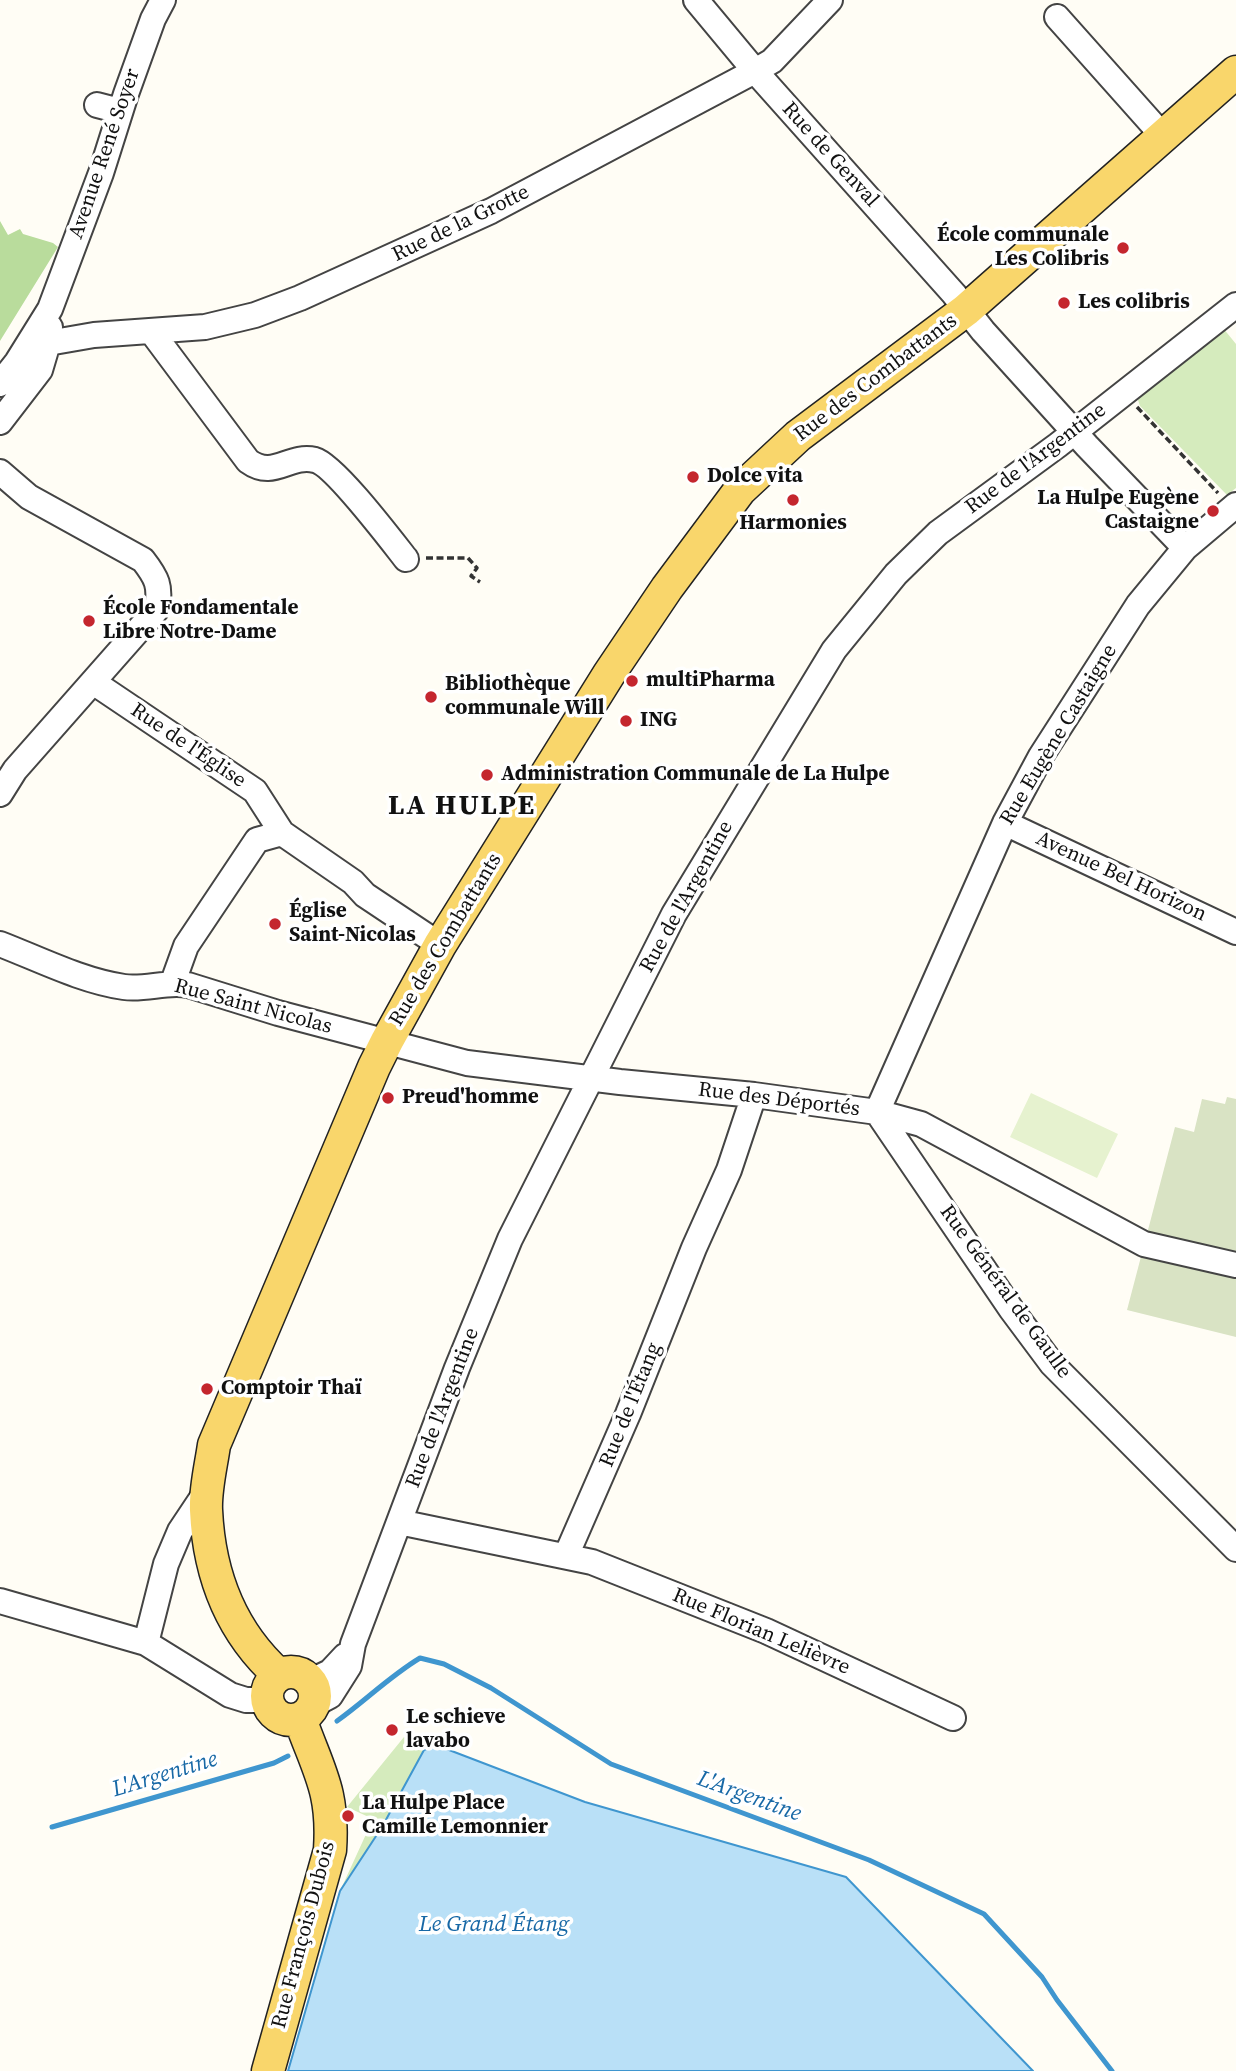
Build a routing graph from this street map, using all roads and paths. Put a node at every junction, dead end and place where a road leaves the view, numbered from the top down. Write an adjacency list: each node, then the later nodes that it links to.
1 (163, 0): 11 (street, Avenue René Soyer)
2 (696, 0): 5 (street, Rue de Genval)
3 (830, 0): 5 (street, Rue de la Grotte)
4 (1057, 17): 7 (street)
5 (755, 71): 9 (street, Rue de Genval); 10 (street, Rue de la Grotte)
6 (1236, 72): 7 (main road, Rue des Combattants)
7 (1163, 135): 9 (main road, Rue des Combattants)
8 (1236, 306): 13 (street, Rue de l'Argentine)
9 (966, 310): 15 (street, Rue de Genval); 27 (main road, Rue des Combattants)
10 (151, 331): 11 (street, Rue de la Grotte); 19 (street)
11 (39, 341): 12 (street); 14 (street, Avenue René Soyer)
12 (0, 384)
13 (1123, 393): 15 (street, Rue de l'Argentine); 17 (path)
14 (0, 422)
15 (1075, 431): 18 (street, Rue de Genval); 30 (street, Rue de l'Argentine)
16 (0, 471): 21 (street)
17 (1234, 507): 18 (street, Rue Eugène Castaigne)
18 (1185, 548): 23 (street, Rue Eugène Castaigne)
19 (406, 559): 20 (path)
20 (480, 582)
21 (93, 682): 22 (street); 24 (street, Rue de l'Église)
22 (0, 794)
23 (1005, 823): 25 (street, Avenue Bel Horizon); 32 (street, Rue Eugène Castaigne)
24 (282, 832): 27 (street, Rue de l'Église); 28 (street)
25 (1236, 932)
26 (0, 944): 28 (street, Rue Saint Nicolas)
27 (440, 945): 29 (main road, Rue des Combattants)
28 (173, 982): 29 (street, Rue Saint Nicolas)
29 (387, 1041): 30 (street, Rue des Déportés); 34 (main road, Rue des Combattants)
30 (593, 1079): 31 (street, Rue des Déportés); 35 (street, Rue de l'Argentine)
31 (754, 1095): 32 (street, Rue des Déportés); 37 (street, Rue de l'Étang)
32 (877, 1112): 33 (street, Rue des Déportés); 36 (street, Rue Général de Gaulle)
33 (1236, 1265)
34 (208, 1489): 39 (street); 40 (main road, Rue des Combattants)
35 (399, 1522): 37 (street); 41 (street, Rue de l'Argentine)
36 (1236, 1549)
37 (566, 1556): 42 (street, Rue Florian Lelièvre)
38 (0, 1601): 39 (street)
39 (146, 1643): 40 (street)
40 (273, 1688): 41 (main road); 41 (main road)
41 (309, 1701): 43 (main road, Rue François Dubois)
42 (953, 1718)
43 (268, 2071)

